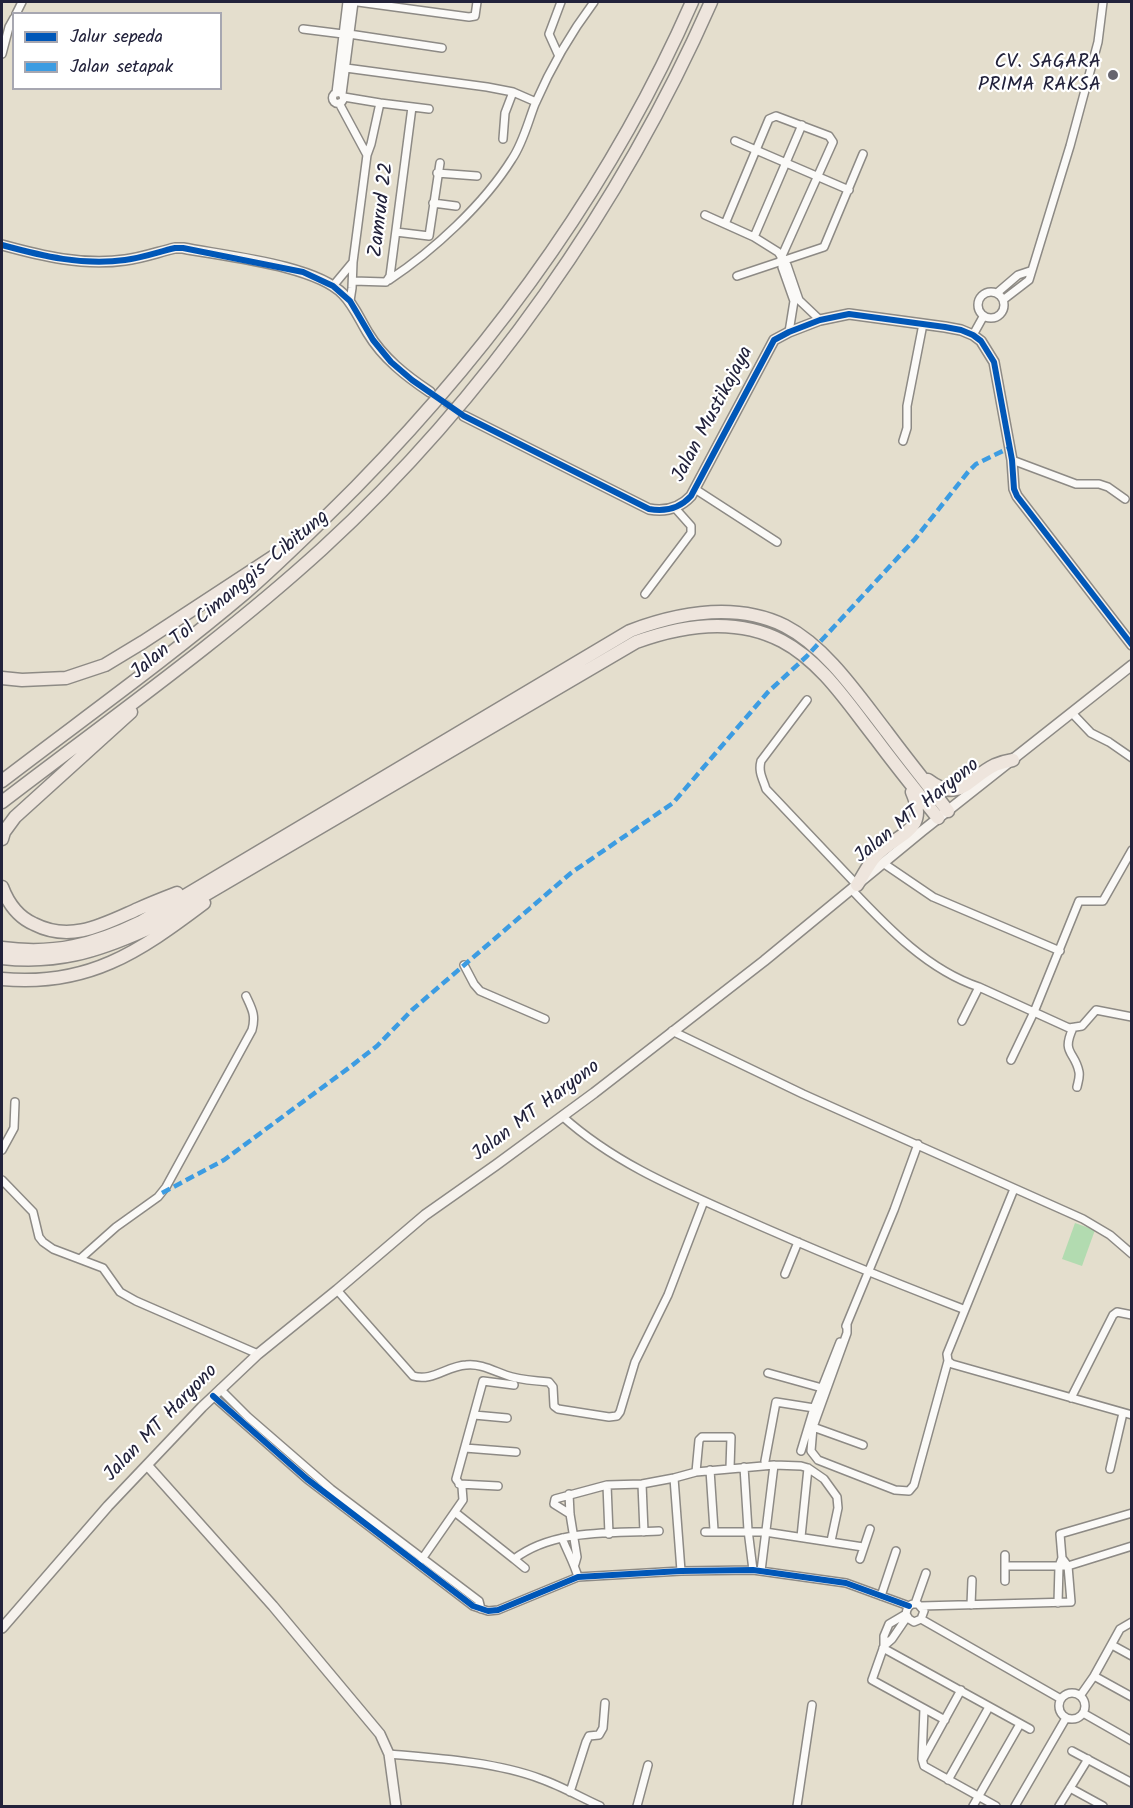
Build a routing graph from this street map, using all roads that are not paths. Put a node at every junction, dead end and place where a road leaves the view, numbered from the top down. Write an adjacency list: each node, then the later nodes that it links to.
1 (347, 2): 11 (street)
2 (356, 2): 3 (street); 11 (street)
3 (477, 2)
4 (561, 2): 14 (street)
5 (594, 2): 14 (street)
6 (692, 2): 63 (highway, Jalan Tol Cimanggis–Cibitung)
7 (711, 2): 67 (highway, Jalan Tol Cimanggis–Cibitung)
8 (1103, 2): 43 (street)
9 (12, 22): 13 (street)
10 (303, 29): 11 (street)
11 (346, 34): 12 (street); 15 (street); 17 (street)
12 (442, 48)
13 (2, 54)
14 (558, 54): 18 (street)
15 (346, 68): 16 (street); 17 (street)
16 (513, 92): 18 (street); 23 (street)
17 (340, 97): 19 (street); 27 (street)
18 (536, 102): 45 (street)
19 (380, 103): 20 (street); 27 (street)
20 (412, 107): 21 (street); 38 (street, Zamrud 22)
21 (429, 109)
22 (802, 125): 25 (street); 29 (street); 32 (street)
23 (503, 139)
24 (735, 141): 25 (street)
25 (756, 150): 29 (street); 37 (street)
26 (863, 154): 33 (street)
27 (367, 155): 42 (street)
28 (440, 163): 30 (street)
29 (787, 164): 32 (street); 39 (street)
30 (437, 173): 31 (street); 34 (street)
31 (477, 176)
32 (817, 177): 33 (street); 41 (street)
33 (849, 190): 41 (street)
34 (433, 203): 35 (street); 38 (street)
35 (456, 206)
36 (705, 215): 37 (street)
37 (725, 224): 39 (street)
38 (396, 232): 45 (street, Zamrud 22)
39 (754, 237): 41 (street)
40 (2, 245): 47 (street)
41 (783, 260): 44 (street); 52 (street); 54 (street)
42 (353, 262): 46 (street); 47 (street)
43 (1030, 271): 48 (street); 49 (street)
44 (737, 276)
45 (389, 280): 46 (street, Zamrud 22)
46 (352, 281): 50 (street)
47 (333, 286): 50 (street)
48 (997, 293): 49 (street); 51 (street)
49 (1003, 300): 51 (street)
50 (350, 301): 56 (street)
51 (983, 317): 55 (street)
52 (820, 320): 53 (street, Jalan Mustikajaya); 54 (street, Jalan Mustikajaya)
53 (923, 324): 55 (street, Jalan Mustikajaya); 58 (street)
54 (789, 332): 60 (street, Jalan Mustikajaya)
55 (973, 335): 59 (street)
56 (430, 392)
57 (464, 416): 62 (street, Jalan Mustikajaya)
58 (903, 441)
59 (1012, 460): 61 (street); 66 (street)
60 (695, 489): 62 (street, Jalan Mustikajaya); 64 (street)
61 (1125, 499)
62 (675, 508): 65 (street)
63 (309, 534): 70 (highway); 76 (highway, Jalan Tol Cimanggis–Cibitung)
64 (777, 542)
65 (645, 594)
66 (1131, 645)
67 (201, 650): 77 (highway, Jalan Tol Cimanggis–Cibitung); 79 (highway)
68 (820, 662): 75 (highway); 82 (highway); 83 (highway)
69 (1131, 665): 72 (street, Jalan MT Haryono)
70 (2, 678)
71 (807, 700): 85 (street)
72 (1072, 712): 73 (street); 74 (street, Jalan MT Haryono)
73 (1131, 758)
74 (1013, 759): 75 (highway); 78 (street, Jalan MT Haryono)
75 (911, 775): 78 (highway); 85 (highway)
76 (2, 781)
77 (2, 802)
78 (943, 814): 81 (street, Jalan MT Haryono)
79 (2, 839)
80 (1131, 850): 87 (street)
81 (883, 864): 85 (street, Jalan MT Haryono); 87 (street)
82 (254, 866): 88 (highway); 90 (highway)
83 (214, 878): 84 (highway); 86 (highway)
84 (2, 887)
85 (854, 887): 91 (street); 98 (street, Jalan MT Haryono)
86 (2, 948)
87 (1060, 951): 93 (street)
88 (2, 957)
89 (464, 966): 95 (street)
90 (2, 979)
91 (979, 987): 93 (street); 96 (street)
92 (246, 996): 110 (street)
93 (1034, 1012): 97 (street); 99 (street)
94 (1131, 1017): 97 (street)
95 (545, 1019)
96 (962, 1021)
97 (1073, 1028): 100 (street)
98 (672, 1031): 102 (street, Jalan MT Haryono); 103 (street)
99 (1011, 1060)
100 (1077, 1087)
101 (15, 1102): 104 (street)
102 (562, 1116): 107 (street); 113 (street, Jalan MT Haryono)
103 (918, 1144): 106 (street); 111 (street)
104 (2, 1150)
105 (2, 1180): 110 (street)
106 (1014, 1189): 109 (street); 114 (street)
107 (704, 1201): 108 (street); 113 (street)
108 (798, 1242): 111 (street); 112 (street)
109 (1131, 1254)
110 (80, 1259): 117 (street)
111 (869, 1272): 114 (street); 116 (street)
112 (785, 1274)
113 (337, 1290): 117 (street, Jalan MT Haryono)
114 (963, 1309): 118 (street)
115 (1131, 1315): 123 (street)
116 (847, 1324): 121 (street); 129 (street)
117 (258, 1354): 122 (street, Jalan MT Haryono)
118 (948, 1361): 123 (street); 129 (street)
119 (768, 1373): 121 (street)
120 (514, 1385): 126 (street)
121 (822, 1389): 124 (street)
122 (216, 1393): 135 (street, Jalan MT Haryono); 171 (street)
123 (1071, 1398): 125 (street)
124 (814, 1408): 132 (street); 134 (street)
125 (1123, 1413): 127 (street); 140 (street)
126 (474, 1415): 128 (street); 131 (street)
127 (1131, 1415)
128 (507, 1418)
129 (813, 1427): 130 (street)
130 (863, 1445)
131 (465, 1448): 133 (street); 144 (street)
132 (801, 1451)
133 (516, 1452)
134 (765, 1461)
135 (147, 1465): 190 (street, Jalan MT Haryono); 210 (street)
136 (774, 1465): 137 (street); 139 (street); 158 (street)
137 (744, 1467): 138 (street); 154 (street)
138 (730, 1468): 141 (street); 142 (street)
139 (808, 1468): 161 (street); 163 (street)
140 (1110, 1468)
141 (710, 1470): 142 (street); 153 (street)
142 (696, 1472): 143 (street)
143 (674, 1479): 145 (street); 178 (street)
144 (459, 1484): 147 (street); 149 (street)
145 (642, 1484): 146 (street); 156 (street)
146 (607, 1485): 148 (street); 159 (street)
147 (498, 1486)
148 (569, 1494): 151 (street); 151 (street)
149 (456, 1513): 168 (street); 171 (street)
150 (1131, 1513): 169 (street)
151 (570, 1514): 160 (street)
152 (870, 1529): 165 (street)
153 (714, 1530): 154 (street); 157 (street)
154 (748, 1530): 158 (street); 177 (street)
155 (659, 1531): 156 (street)
156 (644, 1532): 159 (street)
157 (705, 1532)
158 (765, 1532): 161 (street); 177 (street)
159 (609, 1534): 160 (street)
160 (573, 1535): 162 (street); 172 (street)
161 (801, 1537): 163 (street)
162 (562, 1538): 168 (street); 172 (street)
163 (831, 1541): 165 (street)
164 (1131, 1546): 175 (street)
165 (863, 1547): 170 (street)
166 (896, 1551): 183 (street)
167 (1005, 1556): 173 (street)
168 (514, 1558): 176 (street)
169 (1062, 1558): 174 (street); 175 (street)
170 (860, 1559)
171 (421, 1561): 180 (street)
172 (574, 1564): 180 (street)
173 (1005, 1566): 174 (street); 182 (street)
174 (1059, 1566): 175 (street); 184 (street)
175 (1068, 1566): 184 (street)
176 (525, 1568)
177 (757, 1570): 178 (street); 183 (street)
178 (681, 1571): 180 (street)
179 (926, 1573): 185 (street)
180 (578, 1576)
181 (972, 1580): 186 (street)
182 (1005, 1581)
183 (881, 1596): 185 (street)
184 (1058, 1603): 186 (street)
185 (915, 1605): 186 (street); 187 (street); 188 (street)
186 (971, 1605)
187 (906, 1615): 188 (street); 192 (street)
188 (921, 1619): 198 (street)
189 (1131, 1622): 191 (street)
190 (2, 1628)
191 (1112, 1645): 193 (street); 194 (street)
192 (884, 1647): 195 (street); 202 (street)
193 (1131, 1656)
194 (1094, 1676): 196 (street); 197 (street)
195 (961, 1690): 201 (street); 205 (street)
196 (1080, 1696): 198 (street); 203 (street)
197 (1131, 1697)
198 (1061, 1699): 204 (street)
199 (605, 1703): 217 (street)
200 (812, 1705): 222 (street)
201 (989, 1707): 206 (street); 214 (street)
202 (924, 1709): 205 (street); 211 (street)
203 (1083, 1713): 204 (street); 208 (street)
204 (1066, 1718): 225 (street)
205 (945, 1720): 211 (street)
206 (1020, 1724): 207 (street); 218 (street)
207 (1030, 1729)
208 (1131, 1741)
209 (1072, 1751): 212 (street)
210 (389, 1754): 217 (street); 219 (street)
211 (922, 1759): 214 (street)
212 (1088, 1759): 215 (street); 216 (street)
213 (648, 1765): 221 (street)
214 (948, 1780): 218 (street)
215 (1131, 1783)
216 (1070, 1788): 226 (street); 227 (street)
217 (570, 1792): 220 (street)
218 (978, 1798): 223 (street); 224 (street)
219 (396, 1806)
220 (600, 1806)
221 (637, 1806)
222 (797, 1806)
223 (973, 1806)
224 (996, 1806)
225 (1015, 1806)
226 (1059, 1806)
227 (1103, 1806)

